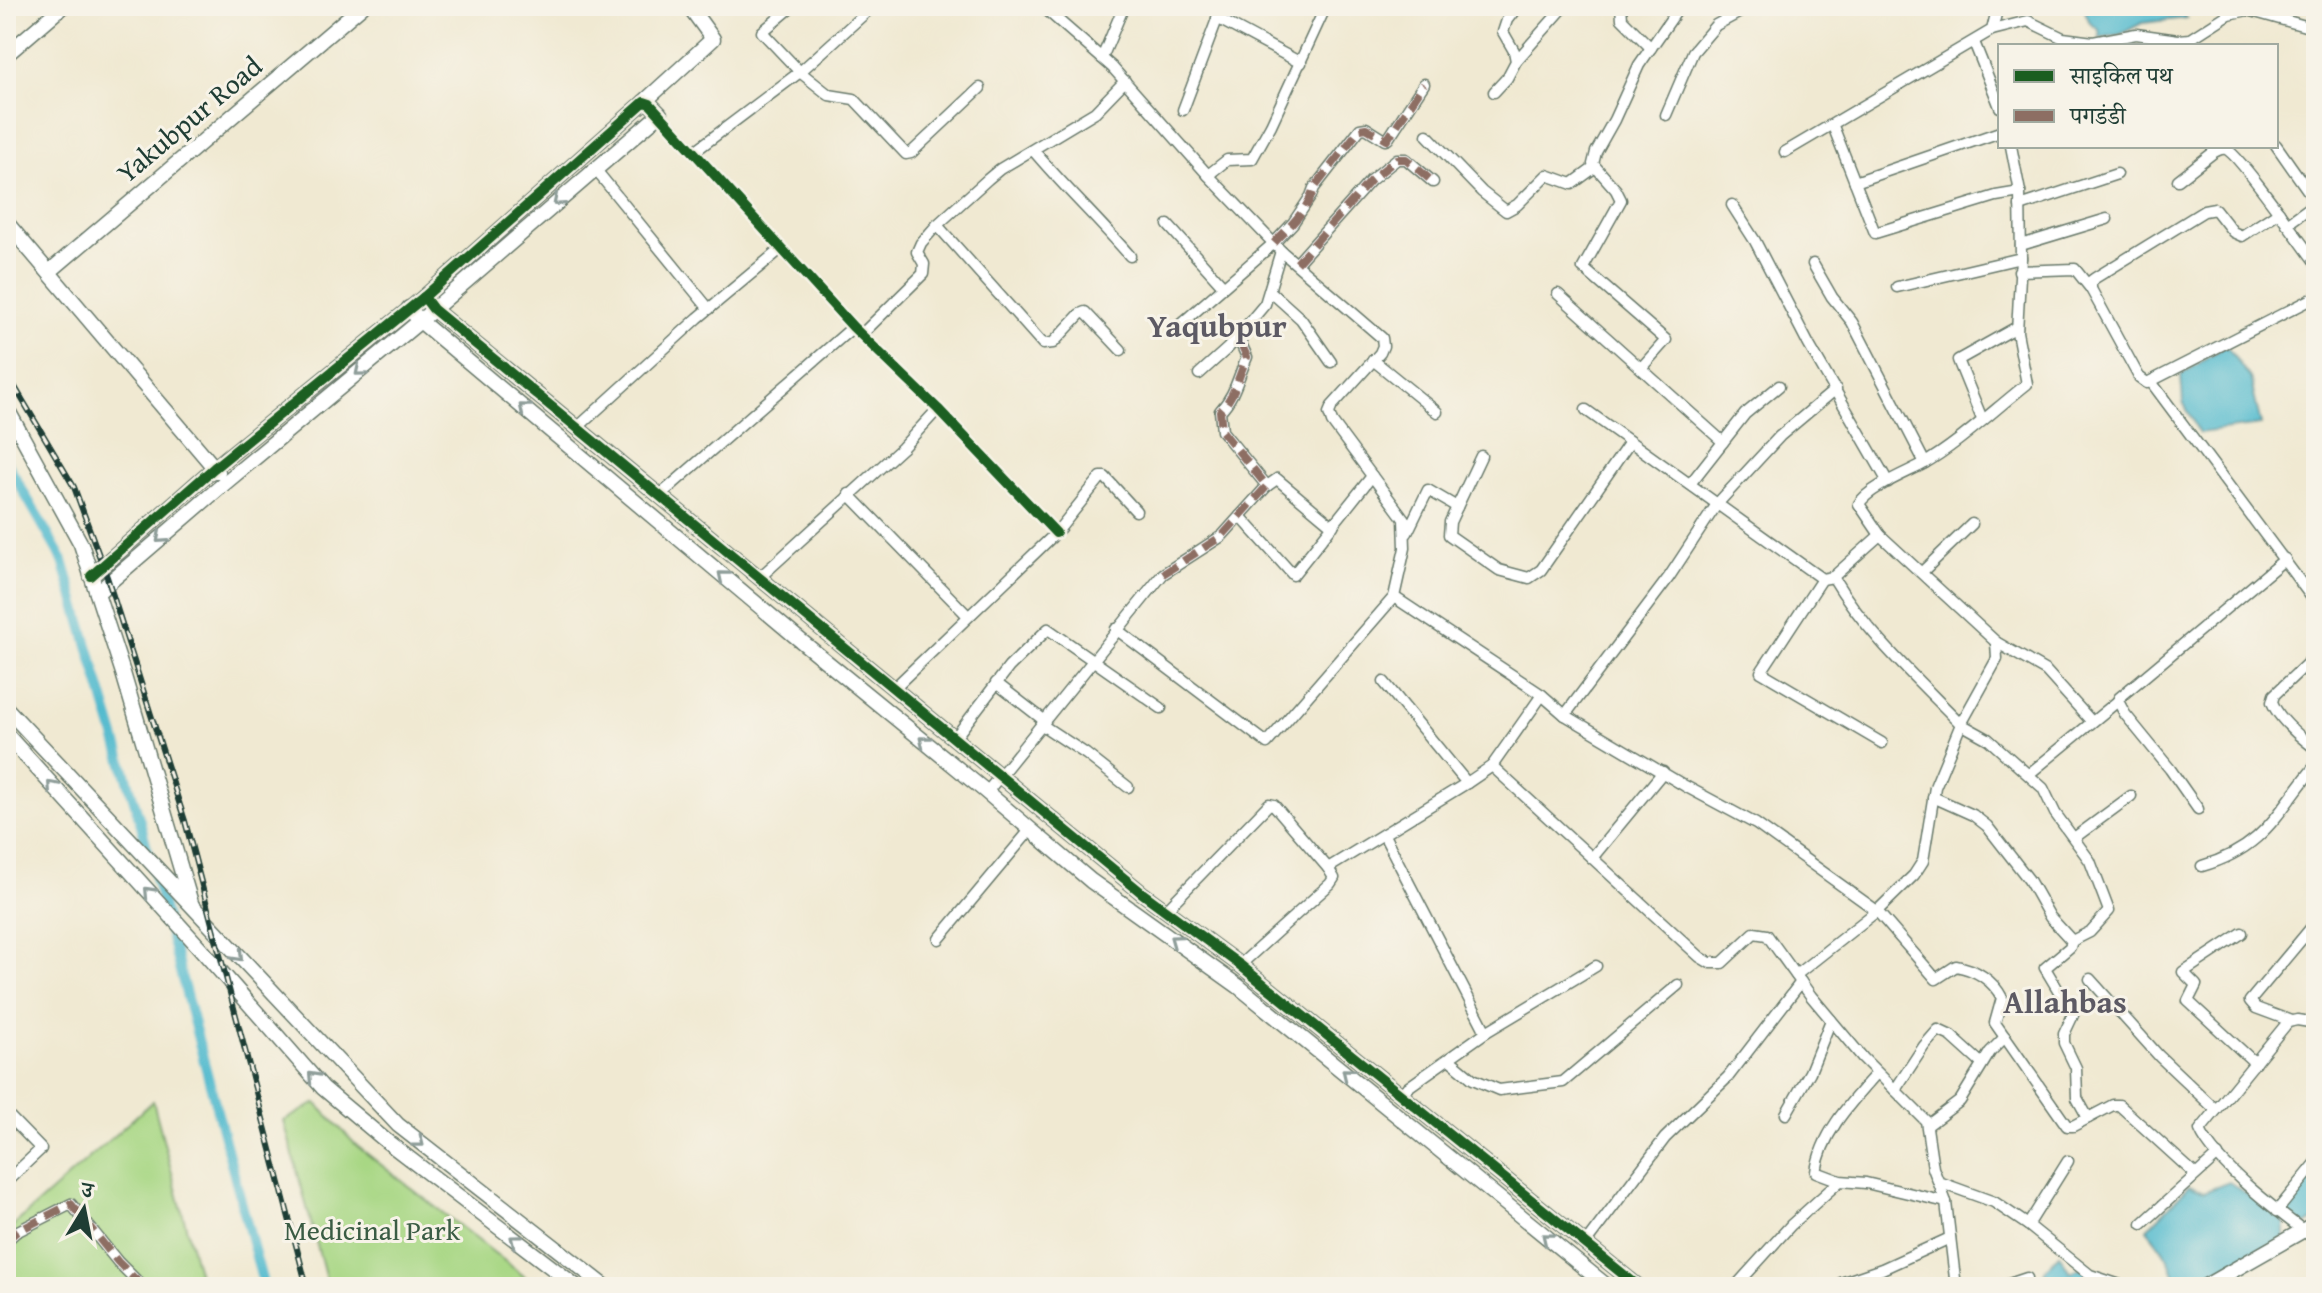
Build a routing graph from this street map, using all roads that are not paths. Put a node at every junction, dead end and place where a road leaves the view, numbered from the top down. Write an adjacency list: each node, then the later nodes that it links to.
1 (63, 6): 21 (street)
2 (689, 6): 30 (street)
3 (793, 6): 25 (street)
4 (873, 6): 25 (street)
5 (1042, 6): 22 (street)
6 (1124, 6): 22 (street)
7 (1222, 6): 16 (street)
8 (1326, 6): 24 (street)
9 (1518, 6): 23 (street)
10 (1565, 6): 23 (street)
11 (1621, 6): 20 (street)
12 (1680, 6): 20 (street)
13 (1751, 6): 34 (street)
14 (1990, 6): 18 (street)
15 (355, 8): 69 (street, Yakubpur Road)
16 (1217, 18): 24 (street); 32 (street)
17 (2316, 29): 18 (street)
18 (1992, 30): 19 (street)
19 (1974, 42): 31 (street); 35 (street)
20 (1651, 48): 43 (street)
21 (6, 55)
22 (1102, 58): 26 (street)
23 (1516, 61): 29 (street)
24 (1301, 63): 46 (street)
25 (800, 72): 28 (street); 41 (street)
26 (1125, 81): 40 (street); 46 (street)
27 (1424, 84): 61 (street)
28 (980, 88)
29 (1494, 92)
30 (644, 102): 33 (street); 76 (street)
31 (1998, 102)
32 (1183, 110)
33 (660, 114): 41 (street); 44 (street)
34 (1666, 115)
35 (1833, 126): 42 (street); 49 (street)
36 (1998, 133): 49 (street)
37 (1427, 135): 43 (street)
38 (2011, 148): 50 (street)
39 (2278, 148): 51 (street)
40 (1033, 150): 58 (street); 63 (street)
41 (695, 151): 62 (street)
42 (1785, 152)
43 (1594, 168): 87 (street)
44 (595, 169): 76 (street, one-way to 76); 78 (street)
45 (2117, 174): 53 (street)
46 (1208, 175): 61 (street)
47 (2178, 180): 54 (street)
48 (1433, 182): 65 (street)
49 (1855, 182): 50 (street)
50 (2020, 192): 53 (street)
51 (2316, 202): 57 (street)
52 (1732, 205): 91 (street)
53 (2020, 206): 60 (street)
54 (2279, 212): 57 (street); 72 (street)
55 (2107, 219): 60 (street)
56 (6, 222): 69 (street)
57 (2287, 224): 66 (street)
58 (937, 225): 82 (street); 84 (street)
59 (1168, 225): 70 (street)
60 (2021, 245): 64 (street)
61 (1278, 247): 65 (street); 70 (street); 73 (street)
62 (782, 248): 78 (street); 82 (street)
63 (1130, 256)
64 (2021, 258): 68 (street); 71 (street)
65 (1297, 263): 85 (street)
66 (2316, 263)
67 (1813, 264): 101 (street)
68 (2019, 271): 72 (street); 81 (street)
69 (49, 272): 102 (street)
70 (1223, 286): 80 (street)
71 (1897, 287)
72 (2091, 289): 89 (street)
73 (1270, 291): 83 (street); 86 (street)
74 (1558, 294): 87 (street)
75 (2316, 297): 89 (street)
76 (428, 303): 77 (street); 79 (street); 97 (street)
77 (409, 308): 79 (street); 102 (street)
78 (709, 309): 97 (street)
79 (420, 321): 104 (street, one-way to 104); 154 (street, one-way to 79)
80 (1181, 324)
81 (2017, 327): 96 (street); 96 (street)
82 (857, 331): 93 (street); 109 (street)
83 (1238, 337): 88 (street); 107 (street)
84 (1121, 350)
85 (1373, 360): 95 (street); 103 (street)
86 (1331, 362)
87 (1642, 367): 99 (street)
88 (1199, 374)
89 (2152, 383): 119 (street)
90 (1779, 386): 99 (street)
91 (1836, 389): 105 (street); 110 (street)
92 (6, 407): 121 (street)
93 (938, 409): 108 (street); 116 (street)
94 (1586, 410): 98 (street)
95 (1437, 412)
96 (1982, 419): 101 (street)
97 (577, 428): 109 (street)
98 (1630, 442): 106 (street); 111 (street)
99 (1723, 442): 106 (street)
100 (1481, 456): 111 (street)
101 (1925, 463): 105 (street)
102 (214, 468): 104 (street); 121 (street)
103 (1372, 476): 115 (street); 117 (street)
104 (226, 482): 124 (street, one-way to 124)
105 (1888, 482): 118 (street)
106 (1690, 484): 110 (street)
107 (1267, 486): 113 (street); 115 (street)
108 (849, 494): 123 (street); 127 (street)
109 (659, 496): 123 (street)
110 (1717, 504): 122 (street); 138 (street)
111 (1457, 507): 117 (street)
112 (1136, 511): 116 (street)
113 (1240, 516): 115 (street); 128 (street)
114 (1972, 524): 120 (street)
115 (1333, 526)
116 (1056, 533): 127 (street)
117 (1405, 535): 125 (street)
118 (1880, 535): 120 (street); 122 (street)
119 (2285, 559): 126 (street); 136 (street)
120 (1922, 572): 129 (street)
121 (91, 576): 124 (street)
122 (1828, 578): 142 (street); 145 (street)
123 (758, 579): 134 (street)
124 (97, 593): 164 (street)
125 (1394, 597): 128 (street); 135 (street)
126 (2316, 603)
127 (968, 616): 134 (street)
128 (1116, 629): 131 (street)
129 (1996, 642): 140 (street); 142 (street)
130 (2316, 655): 146 (street)
131 (1093, 660): 133 (street); 137 (street); 141 (street)
132 (1384, 682): 152 (street)
133 (996, 683): 141 (street); 144 (street)
134 (893, 689): 144 (street)
135 (1542, 695): 138 (street); 148 (street)
136 (2118, 701): 140 (street); 157 (street)
137 (1161, 708)
138 (1565, 715): 149 (street)
139 (9, 717): 164 (street)
140 (2091, 721): 150 (street)
141 (1044, 723): 151 (street); 153 (street)
142 (1961, 724): 150 (street); 156 (street)
143 (6, 734): 211 (street, one-way to 143)
144 (954, 739): 151 (street)
145 (1882, 743)
146 (2316, 749)
147 (2316, 765): 162 (street)
148 (1492, 766): 152 (street); 161 (street)
149 (1663, 772): 161 (street); 166 (street)
150 (2029, 774): 160 (street)
151 (1001, 776): 154 (street); 165 (street)
152 (1467, 783): 159 (street)
153 (1128, 787)
154 (987, 792): 158 (street)
155 (2131, 796): 160 (street)
156 (1933, 797): 166 (street); 170 (street)
157 (2198, 809)
158 (1031, 829): 169 (street); 176 (street, one-way to 158)
159 (1384, 835): 163 (street); 180 (street)
160 (2074, 838): 170 (street)
161 (1592, 858): 173 (street)
162 (2202, 866)
163 (1328, 868): 165 (street); 172 (street)
164 (188, 903): 212 (street, one-way to 212)
165 (1165, 911): 172 (street)
166 (1877, 911): 173 (street); 181 (street)
167 (2316, 922): 178 (street)
168 (2242, 933): 183 (street)
169 (939, 939)
170 (2072, 941): 191 (street)
171 (1596, 966): 180 (street)
172 (1245, 969): 176 (street); 187 (street)
173 (1798, 978): 177 (street); 207 (street)
174 (2090, 979): 188 (street)
175 (1678, 985): 182 (street)
176 (1238, 986): 213 (street, one-way to 176)
177 (1831, 1020): 185 (street); 190 (street)
178 (2291, 1021): 179 (street); 183 (street)
179 (2316, 1023)
180 (1486, 1032): 182 (street)
181 (2005, 1037): 184 (street); 191 (street)
182 (1449, 1059): 187 (street)
183 (2255, 1063): 188 (street)
184 (1982, 1064): 186 (street); 192 (street)
185 (1877, 1073): 186 (street); 197 (street)
186 (1895, 1090): 192 (street)
187 (1400, 1093): 207 (street)
188 (2216, 1110): 193 (street)
189 (6, 1113): 198 (street)
190 (1786, 1114)
191 (2088, 1118): 196 (street)
192 (1928, 1125): 199 (street)
193 (2218, 1155): 196 (street); 201 (street)
194 (2068, 1161): 203 (street)
195 (2316, 1163): 201 (street)
196 (2195, 1174): 202 (street)
197 (1840, 1181): 200 (street); 215 (street)
198 (6, 1182)
199 (1939, 1182): 200 (street); 203 (street)
200 (1946, 1202): 205 (street)
201 (2277, 1211): 204 (street)
202 (2142, 1224)
203 (2028, 1225): 218 (street)
204 (2312, 1231): 219 (street)
205 (1950, 1238): 209 (street); 216 (street)
206 (6, 1241): 210 (street)
207 (1585, 1244): 214 (street)
208 (2027, 1278): 217 (street)
209 (1841, 1283)
210 (143, 1287)
211 (577, 1287)
212 (606, 1287)
213 (1608, 1287)
214 (1639, 1287)
215 (1735, 1287)
216 (1956, 1287)
217 (2000, 1287)
218 (2126, 1287)
219 (2204, 1287)

